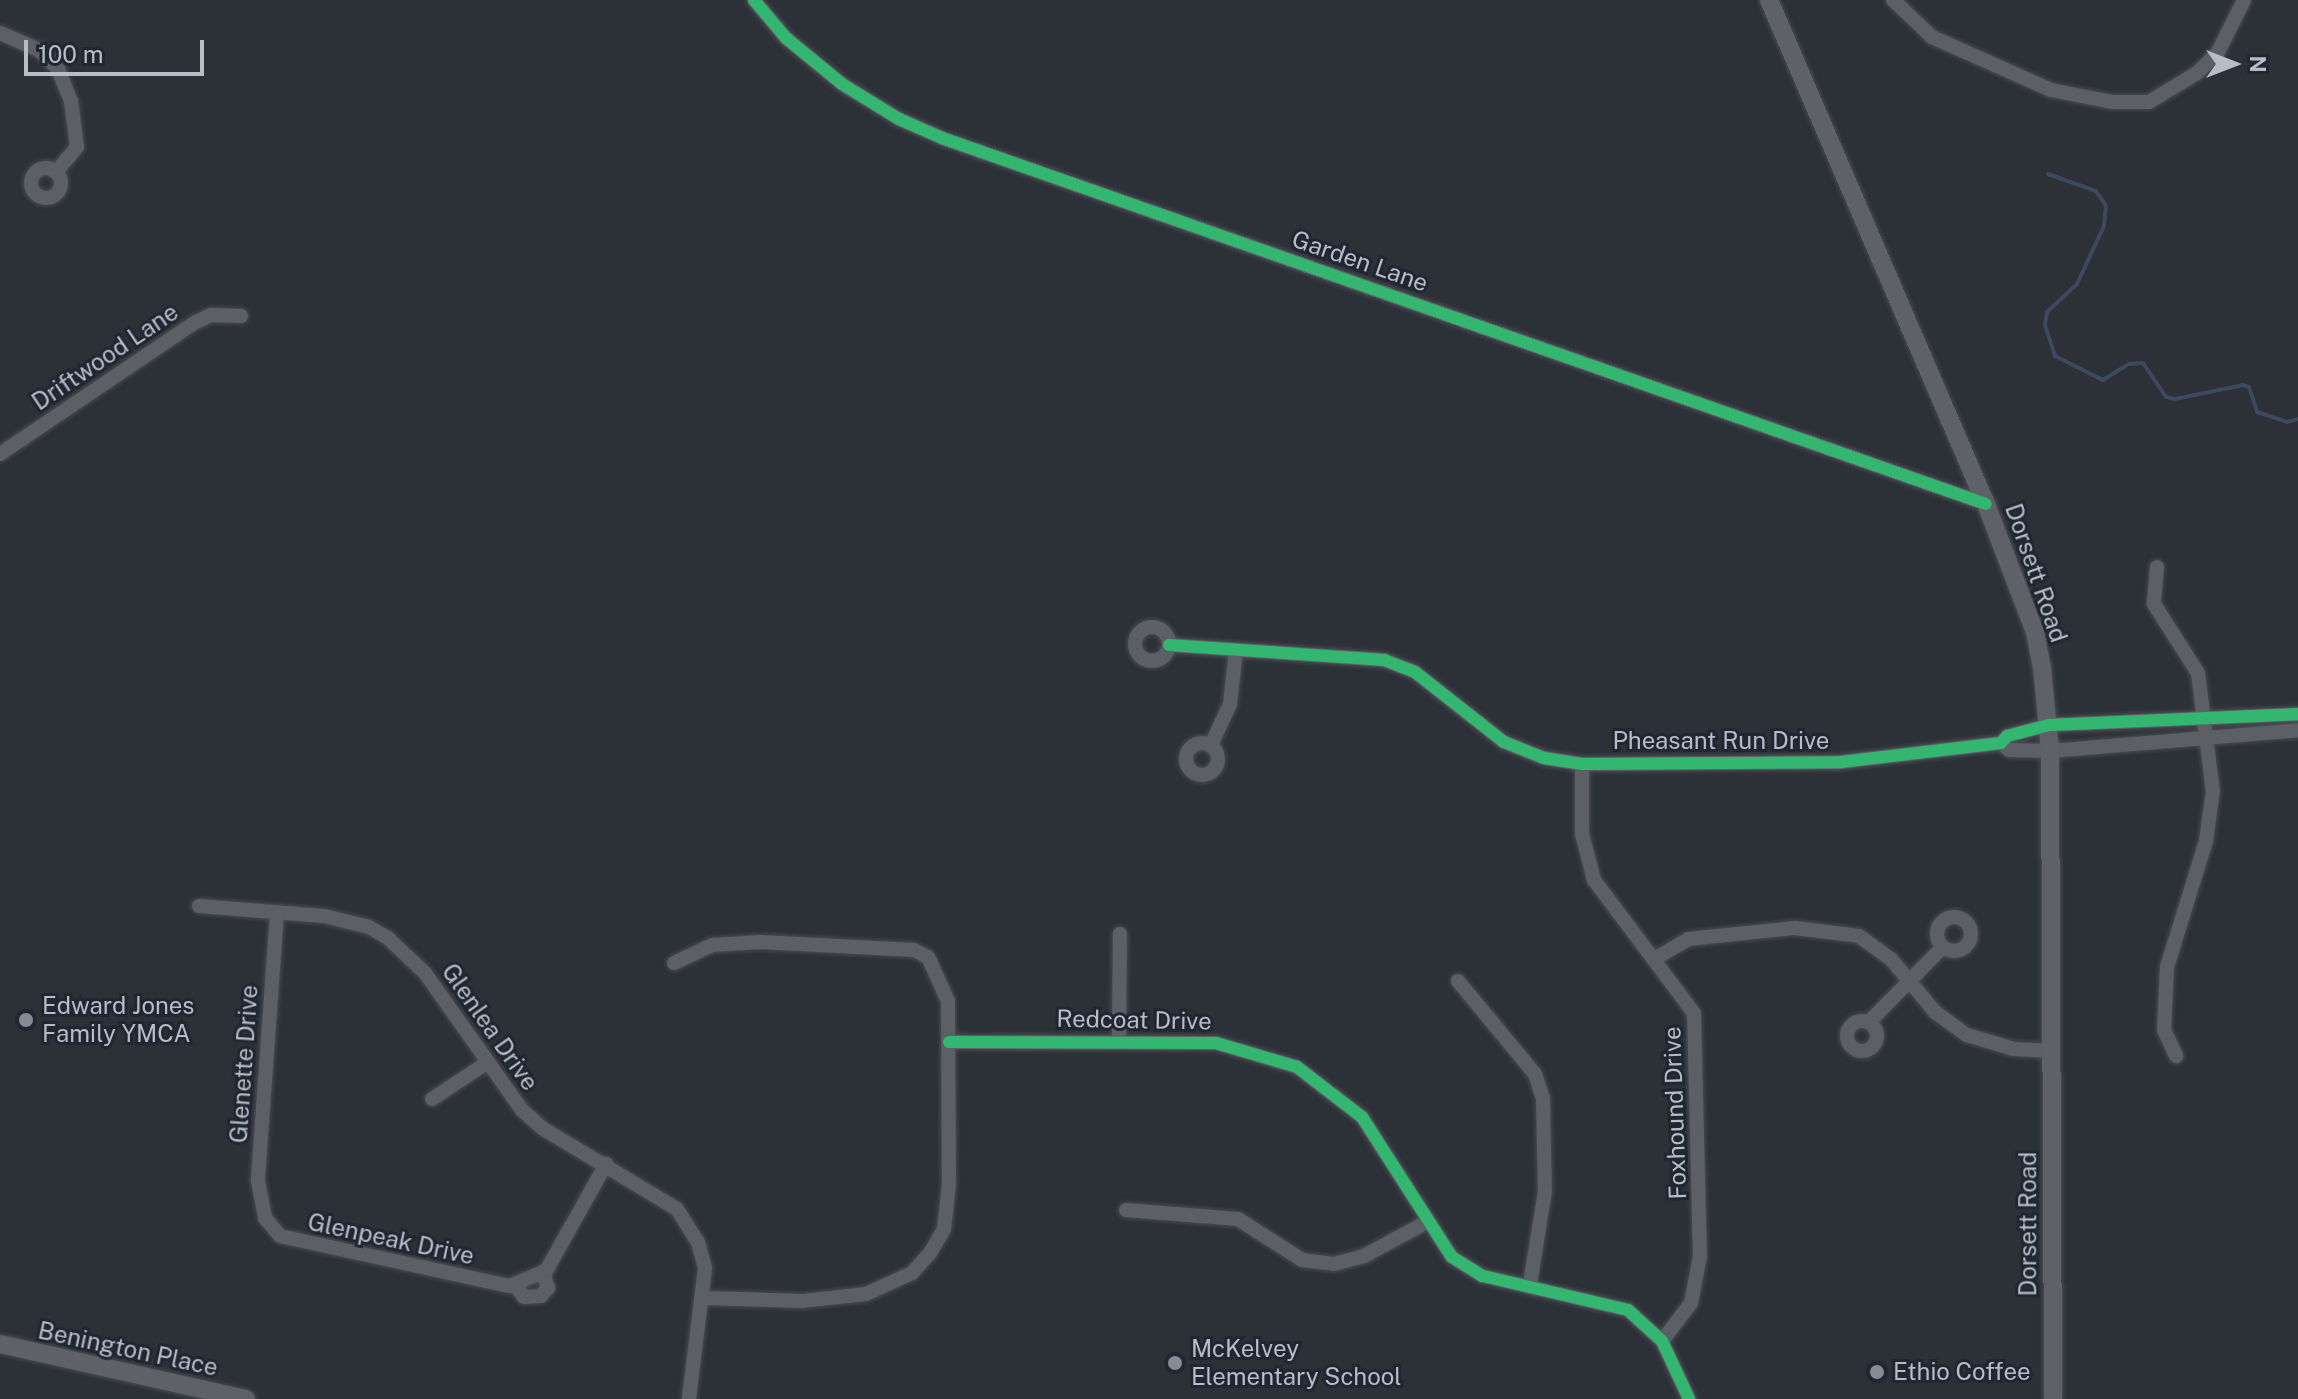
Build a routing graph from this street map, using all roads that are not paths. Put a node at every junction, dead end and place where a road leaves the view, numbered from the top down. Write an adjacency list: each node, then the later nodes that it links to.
1 (754, 0): 9 (street, Garden Lane)
2 (1769, 0): 9 (main road, Dorsett Road)
3 (1893, 0): 4 (street)
4 (2244, 0)
5 (0, 33): 6 (street)
6 (56, 172)
7 (241, 316): 8 (street, Driftwood Lane)
8 (0, 454)
9 (1986, 504): 15 (main road, Dorsett Road)
10 (2157, 567): 14 (street)
11 (1169, 645): 12 (street, Pheasant Run Drive)
12 (1236, 650): 19 (street); 21 (street, Pheasant Run Drive)
13 (2298, 714): 14 (street, Pheasant Run Drive)
14 (2206, 717): 15 (street, Pheasant Run Drive); 17 (street)
15 (2049, 725): 18 (street, Pheasant Run Drive); 20 (main road, Dorsett Road)
16 (2298, 730): 17 (street, Pheasant Run Drive)
17 (2210, 740): 20 (street, Pheasant Run Drive); 34 (street)
18 (2001, 743): 20 (street, Pheasant Run Drive); 21 (street, Pheasant Run Drive)
19 (1211, 745)
20 (2050, 751): 33 (main road, Dorsett Road)
21 (1582, 764): 26 (street, Foxhound Drive)
22 (199, 906): 23 (street, Glenlea Drive)
23 (277, 913): 35 (street, Glenlea Drive); 39 (street, Glenette Drive)
24 (1120, 934): 31 (street)
25 (1943, 947): 29 (street)
26 (1654, 959): 29 (street); 43 (street, Foxhound Drive)
27 (674, 963): 32 (street)
28 (1458, 981): 41 (street)
29 (1910, 984): 30 (street); 33 (street)
30 (1869, 1022)
31 (1119, 1039): 32 (street, Redcoat Drive); 40 (street, Redcoat Drive)
32 (949, 1042): 42 (street)
33 (2052, 1051): 48 (main road, Dorsett Road)
34 (2176, 1056)
35 (485, 1064): 36 (street); 37 (street, Glenlea Drive)
36 (432, 1099)
37 (606, 1164): 39 (street, Glenpeak Drive); 42 (street, Glenlea Drive)
38 (1126, 1210): 40 (street)
39 (265, 1218)
40 (1425, 1223): 41 (street, Redcoat Drive)
41 (1530, 1284): 43 (street, Redcoat Drive)
42 (705, 1298): 46 (street, Glenlea Drive)
43 (1662, 1341): 47 (street, Redcoat Drive)
44 (0, 1344): 45 (main road, Benington Place)
45 (246, 1399)
46 (689, 1399)
47 (1689, 1399)
48 (2053, 1399)

